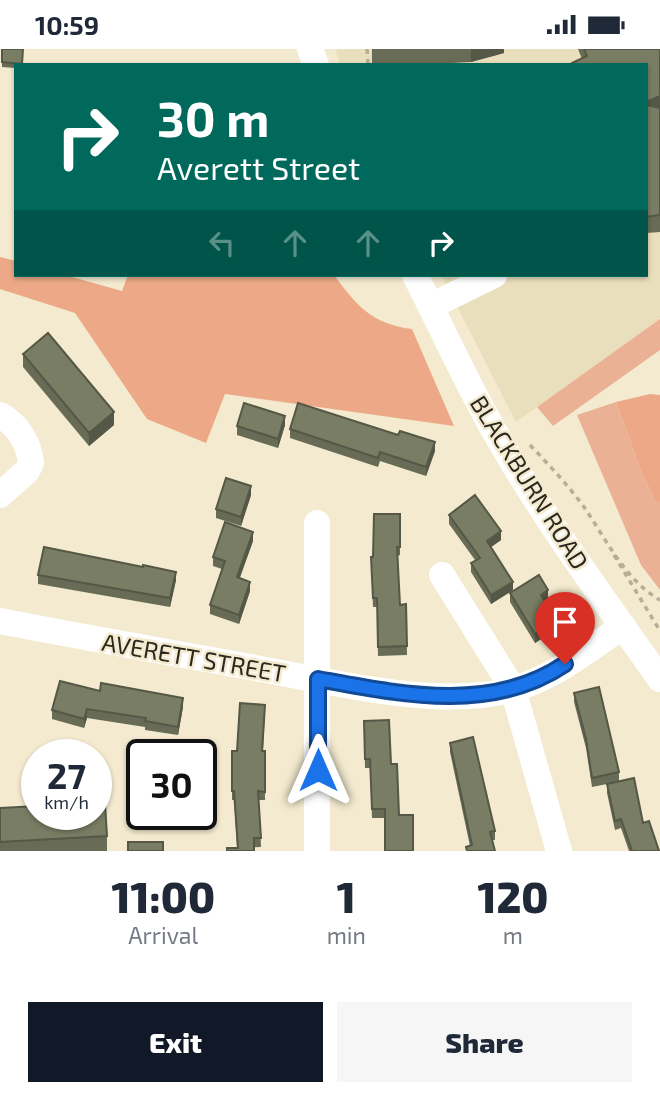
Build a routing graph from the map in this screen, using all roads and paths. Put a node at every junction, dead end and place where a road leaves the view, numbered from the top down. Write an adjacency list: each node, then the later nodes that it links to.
1 (416, 277): 3 (street, BLACKBURN ROAD)
2 (490, 277): 3 (street)
3 (430, 306): 12 (street, BLACKBURN ROAD)
4 (0, 415): 6 (street)
5 (527, 442): 8 (path)
6 (0, 495)
7 (317, 523): 14 (street)
8 (601, 532): 10 (path); 13 (path)
9 (442, 575): 16 (street)
10 (660, 600)
11 (0, 621): 14 (street, AVERETT STREET)
12 (623, 626): 15 (street, BLACKBURN ROAD); 16 (street, AVERETT STREET)
13 (660, 631)
14 (318, 679): 16 (street, AVERETT STREET); 17 (street)
15 (660, 679)
16 (513, 689): 18 (street)
17 (317, 851)
18 (559, 851)

